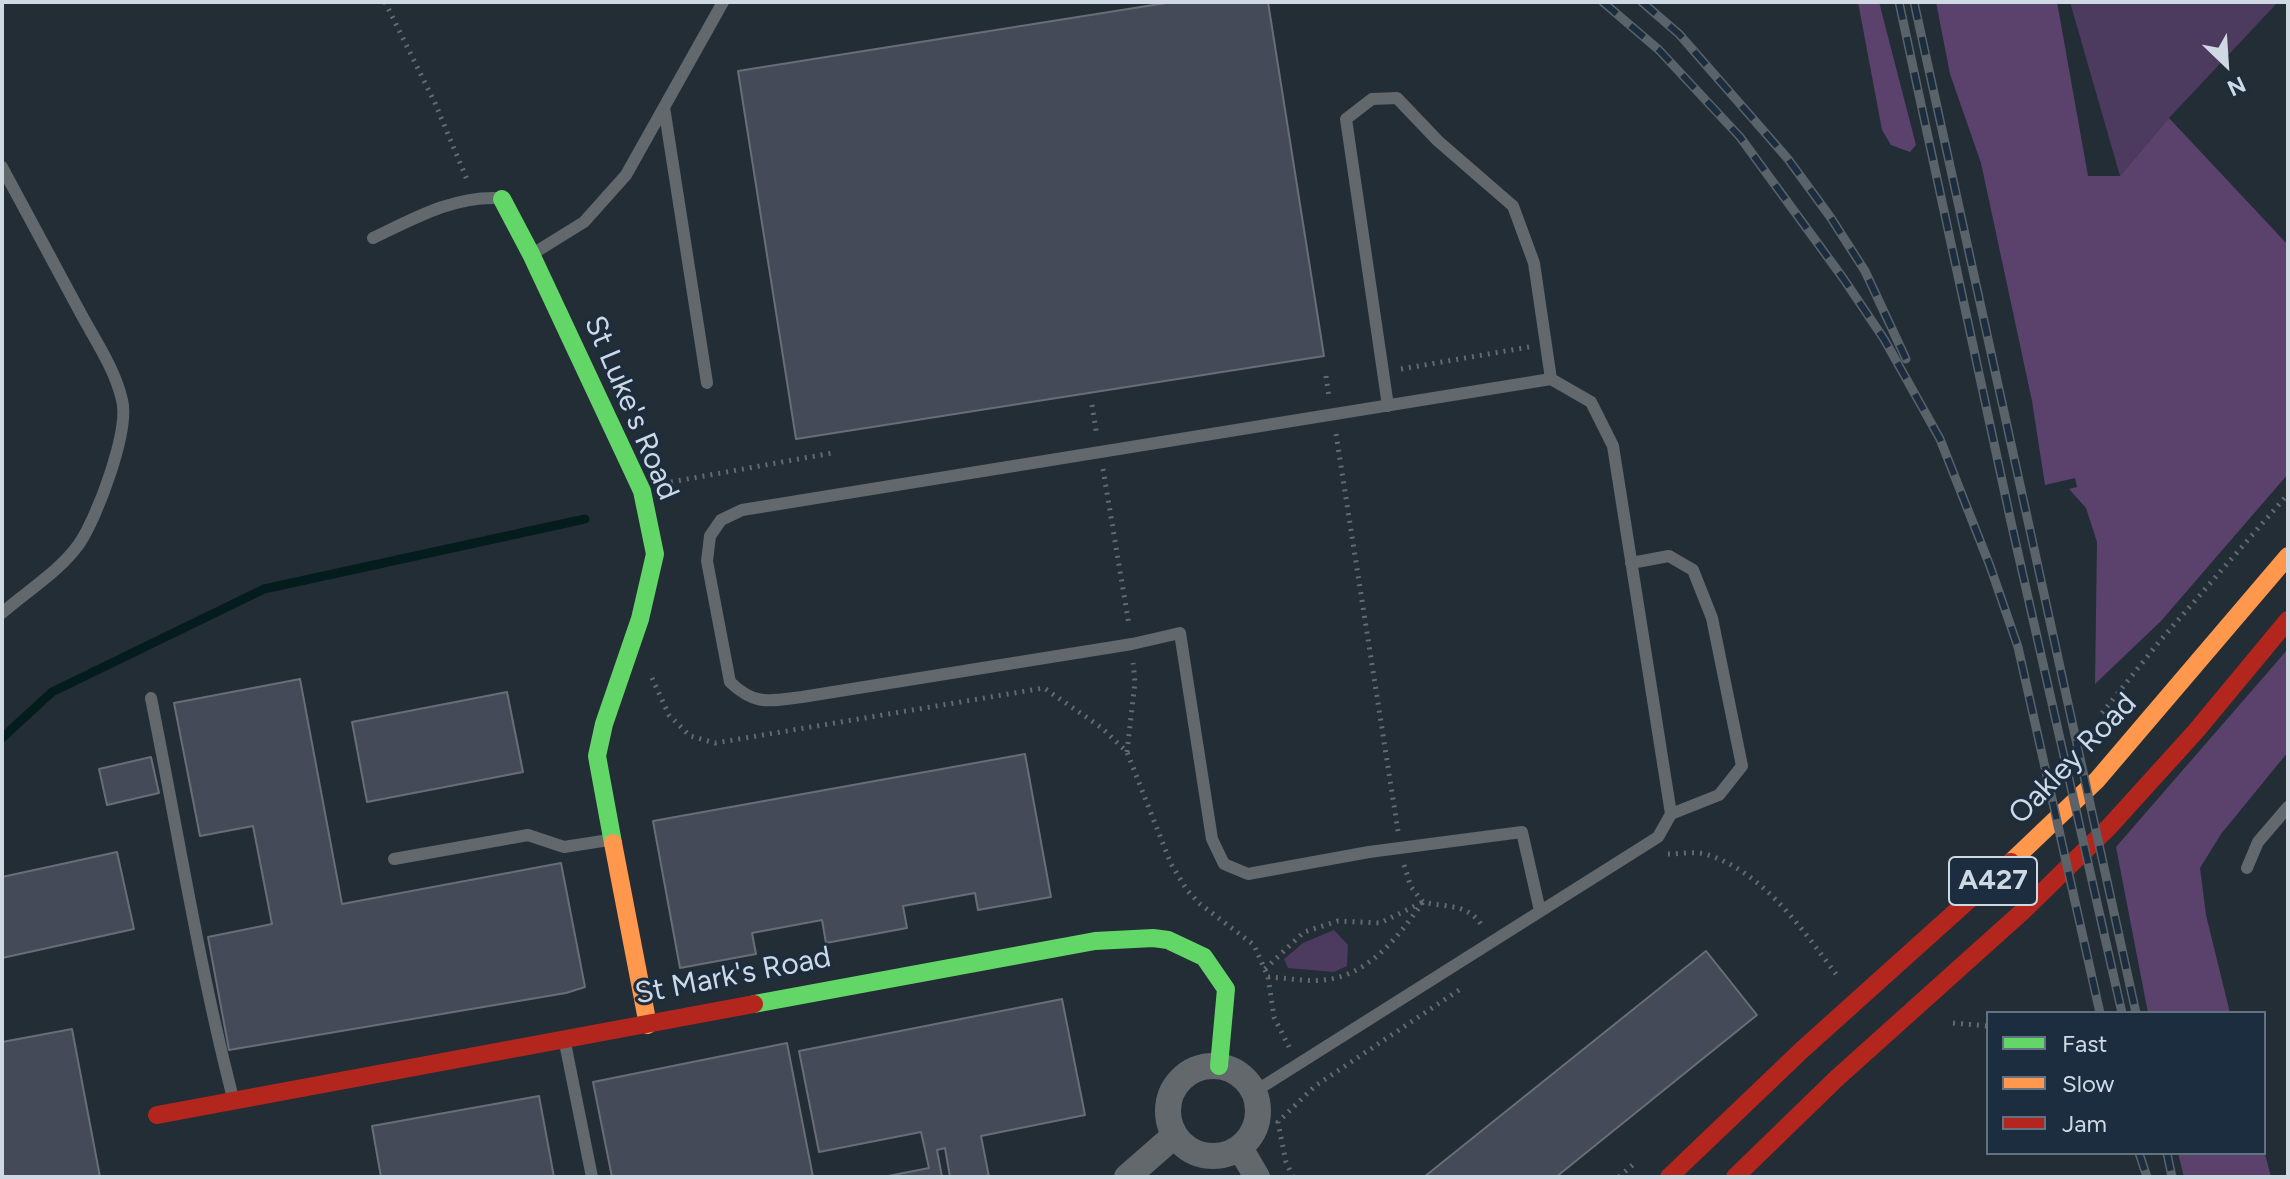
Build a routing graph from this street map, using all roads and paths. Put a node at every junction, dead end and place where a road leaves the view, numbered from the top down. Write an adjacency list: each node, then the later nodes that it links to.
1 (385, 2): 5 (path)
2 (723, 2): 3 (lane)
3 (664, 107): 8 (lane); 13 (lane)
4 (2, 167): 23 (lane)
5 (476, 197): 6 (lane); 7 (lane)
6 (502, 199): 8 (main road, St Luke's Road)
7 (373, 238)
8 (531, 254): 19 (main road, St Luke's Road)
9 (1546, 344): 10 (path); 10 (lane); 12 (lane)
10 (1383, 372): 15 (lane)
11 (1326, 376): 16 (path)
12 (1551, 379): 15 (lane); 22 (lane)
13 (707, 383)
14 (1092, 405): 17 (path)
15 (1388, 406): 16 (lane)
16 (1333, 415): 17 (lane); 33 (path)
17 (1100, 452): 25 (path); 25 (lane)
18 (832, 453): 19 (path)
19 (642, 491): 32 (main road, St Luke's Road)
20 (2288, 494): 28 (path)
21 (2288, 556): 59 (main road, Oakley Road / A427)
22 (1631, 563): 31 (lane); 31 (lane)
23 (2, 613)
24 (2288, 620): 60 (main road, A427)
25 (1132, 644): 29 (path); 33 (lane)
26 (653, 669): 29 (path)
27 (151, 698): 51 (lane)
28 (2102, 713)
29 (1127, 752): 40 (path)
30 (2288, 807): 36 (lane)
31 (1671, 814): 38 (lane)
32 (613, 839): 35 (lane); 45 (main road, St Luke's Road)
33 (1401, 848): 37 (path); 38 (lane)
34 (1667, 854): 42 (path)
35 (394, 859)
36 (2247, 868)
37 (1423, 902): 39 (path); 40 (path); 41 (path)
38 (1540, 911): 39 (lane)
39 (1490, 941): 50 (lane)
40 (1265, 969): 41 (path)
41 (1268, 977): 48 (path)
42 (1844, 985)
43 (1465, 987): 58 (path)
44 (1948, 1022): 46 (path)
45 (648, 1025): 47 (main road, St Mark's Road); 49 (main road, St Mark's Road)
46 (1986, 1026)
47 (565, 1040): 51 (main road, St Mark's Road); 55 (lane)
48 (1290, 1048)
49 (1219, 1066): 50 (street); 53 (street)
50 (1254, 1092): 54 (street)
51 (234, 1101): 52 (main road, St Mark's Road)
52 (157, 1115)
53 (1175, 1135): 54 (street); 56 (street)
54 (1240, 1148): 57 (street)
55 (592, 1177)
56 (1127, 1177)
57 (1257, 1177)
58 (1293, 1177)
59 (1669, 1177)
60 (1735, 1177)

